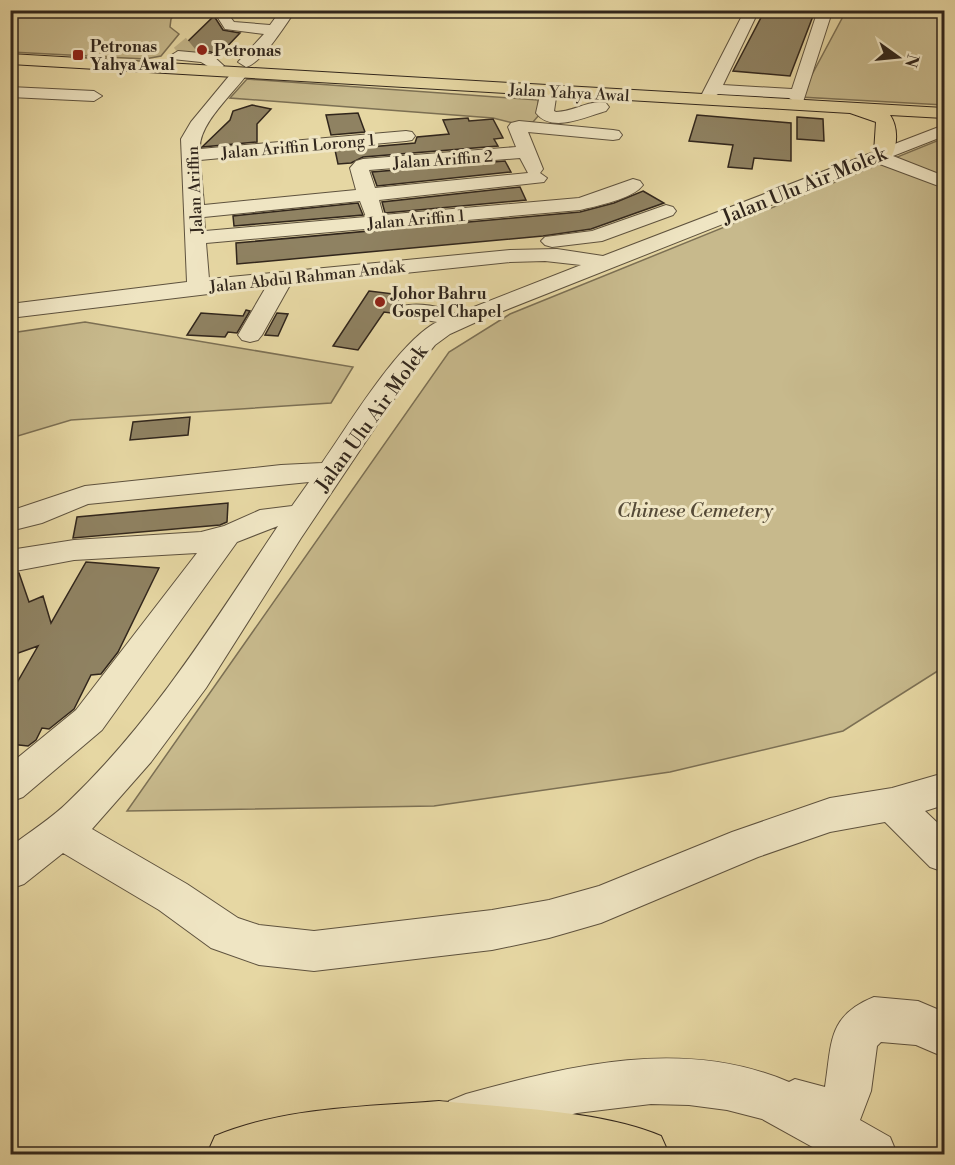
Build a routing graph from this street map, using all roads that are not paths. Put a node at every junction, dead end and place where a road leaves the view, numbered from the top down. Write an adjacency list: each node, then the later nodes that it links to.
1 (289, 10): 7 (street, Jalan Ariffin)
2 (752, 10): 11 (street)
3 (818, 10): 14 (street)
4 (913, 10): 6 (street)
5 (219, 12): 7 (street)
6 (945, 14)
7 (274, 30): 10 (street, Jalan Ariffin)
8 (191, 44): 10 (street)
9 (10, 59): 10 (main road, Jalan Yahya Awal)
10 (222, 62): 11 (main road, Jalan Yahya Awal); 12 (main road, Jalan Yahya Awal); 25 (street, Jalan Ariffin)
11 (713, 88): 14 (main road, Jalan Yahya Awal)
12 (549, 91): 17 (street); 18 (main road, Jalan Yahya Awal)
13 (10, 92): 15 (street)
14 (799, 93): 16 (main road, Jalan Yahya Awal)
15 (94, 96)
16 (945, 106)
17 (600, 107)
18 (851, 108): 19 (main road, Jalan Yahya Awal); 24 (main road)
19 (945, 113)
20 (945, 130): 24 (street, Jalan Ulu Air Molek)
21 (613, 135): 23 (street, Jalan Yahya Awal)
22 (406, 136): 25 (street, Jalan Ariffin Lorong 1)
23 (527, 152): 26 (street, Jalan Yahya Awal); 29 (street, Jalan Ariffin 2)
24 (880, 154): 27 (street); 37 (street, Jalan Ulu Air Molek)
25 (190, 155): 32 (street, Jalan Ariffin)
26 (537, 178): 29 (street); 30 (street, Jalan Yahya Awal)
27 (945, 182)
28 (633, 185): 30 (street, Jalan Ariffin 1)
29 (368, 195): 32 (street); 33 (street)
30 (547, 207): 33 (street, Jalan Ariffin 1)
31 (666, 211): 35 (street)
32 (194, 212): 34 (street, Jalan Ariffin)
33 (376, 223): 34 (street, Jalan Ariffin 1); 35 (street)
34 (196, 238): 39 (street, Jalan Ariffin)
35 (386, 256): 39 (street)
36 (440, 262): 37 (street, Jalan Abdul Rahman Andak); 38 (street, Jalan Abdul Rahman Andak); 42 (street)
37 (603, 263): 42 (street, Jalan Ulu Air Molek)
38 (282, 278): 39 (street, Jalan Abdul Rahman Andak); 43 (street)
39 (197, 281): 41 (street, Jalan Abdul Rahman Andak)
40 (410, 310): 42 (street)
41 (10, 311)
42 (465, 319): 44 (street, Jalan Ulu Air Molek)
43 (250, 335)
44 (331, 472): 45 (street, Jalan Ulu Air Molek); 46 (street)
45 (302, 515): 47 (street); 52 (street, Jalan Ulu Air Molek)
46 (10, 521)
47 (226, 536): 48 (street); 49 (street)
48 (10, 561)
49 (10, 786)
50 (945, 789): 51 (street)
51 (892, 804): 52 (street); 53 (street)
52 (62, 832): 54 (street, Jalan Ulu Air Molek)
53 (945, 854)
54 (10, 871)
55 (945, 1035): 56 (street)
56 (767, 1097): 57 (street); 60 (street)
57 (439, 1126): 58 (main road); 59 (main road)
58 (233, 1155)
59 (643, 1155)
60 (873, 1155)

